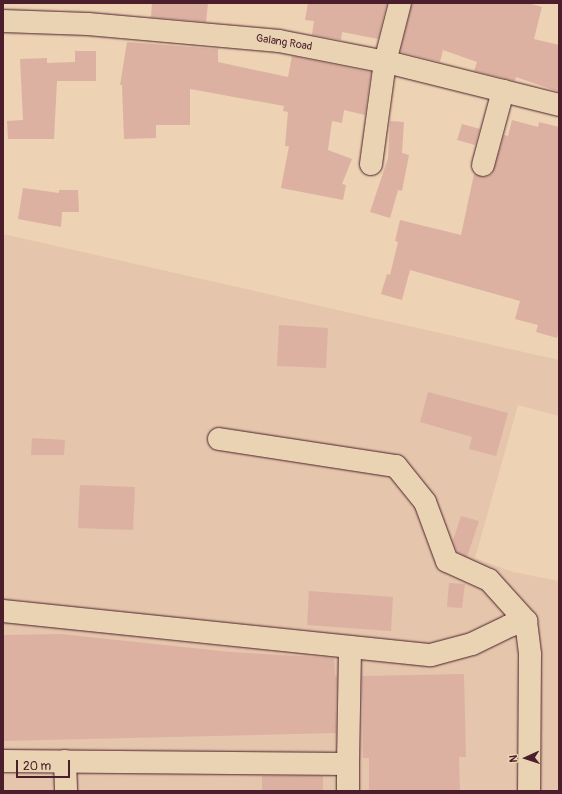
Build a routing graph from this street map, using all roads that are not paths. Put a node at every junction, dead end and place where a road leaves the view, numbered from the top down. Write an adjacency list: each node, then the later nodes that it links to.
1 (400, 3): 3 (street)
2 (3, 21): 3 (street, Galang Road)
3 (385, 62): 4 (street, Galang Road); 6 (street)
4 (503, 91): 5 (street, Galang Road); 7 (street)
5 (559, 105)
6 (371, 164)
7 (483, 165)
8 (219, 439): 10 (street)
9 (3, 612): 11 (street)
10 (526, 621): 11 (street); 17 (street)
11 (350, 646): 14 (street)
12 (65, 761): 13 (street); 14 (street); 15 (street)
13 (3, 762)
14 (348, 764): 16 (street)
15 (66, 791)
16 (348, 791)
17 (529, 791)

